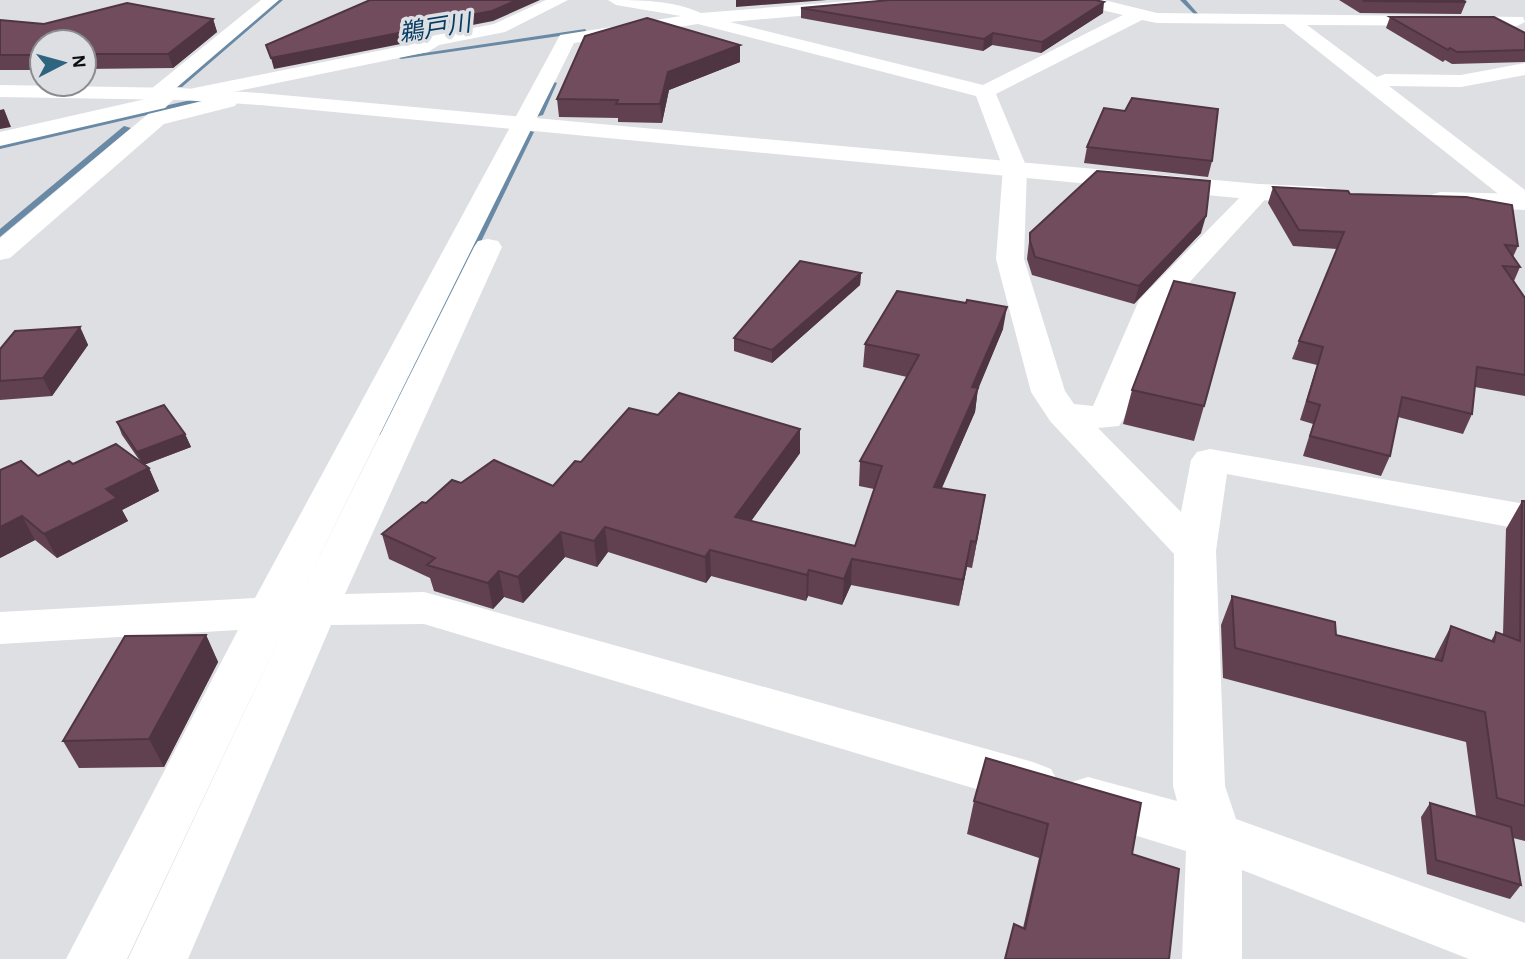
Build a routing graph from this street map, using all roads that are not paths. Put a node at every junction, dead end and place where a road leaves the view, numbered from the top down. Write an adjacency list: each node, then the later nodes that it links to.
1 (271, 0): 23 (street)
2 (292, 0): 23 (street)
3 (560, 0): 18 (street)
4 (576, 0): 18 (street)
5 (617, 0): 11 (street)
6 (822, 0): 11 (street)
7 (923, 0): 11 (street)
8 (1083, 0): 12 (street)
9 (1191, 0): 13 (street)
10 (1496, 0): 15 (street)
11 (691, 11): 16 (street); 22 (street); 26 (street)
12 (1139, 14): 13 (street); 22 (street)
13 (1212, 19): 14 (street)
14 (1297, 20): 15 (street); 20 (street); 35 (street)
15 (1521, 25)
16 (554, 32)
17 (529, 34): 18 (street)
18 (487, 35): 23 (street)
19 (1525, 69): 20 (street)
20 (1385, 80): 31 (street)
21 (0, 91): 23 (street)
22 (985, 92): 30 (street)
23 (180, 94): 24 (street); 28 (street)
24 (236, 97): 25 (street); 26 (street)
25 (156, 119): 27 (street); 37 (street)
26 (535, 123): 30 (street); 41 (street)
27 (117, 127): 29 (street); 36 (street)
28 (0, 139)
29 (0, 154)
30 (1015, 169): 32 (street); 38 (street)
31 (1525, 183)
32 (1259, 192): 33 (street); 38 (street)
33 (1352, 197)
34 (1418, 200): 35 (street)
35 (1525, 202)
36 (0, 222)
37 (0, 252)
38 (1063, 413): 40 (street)
39 (1525, 517): 40 (street)
40 (1195, 551): 43 (street)
41 (292, 611): 42 (street); 43 (street); 45 (street); 46 (street)
42 (0, 628)
43 (1214, 835): 44 (street); 47 (street)
44 (1525, 952)
45 (96, 959)
46 (158, 959)
47 (1212, 959)

